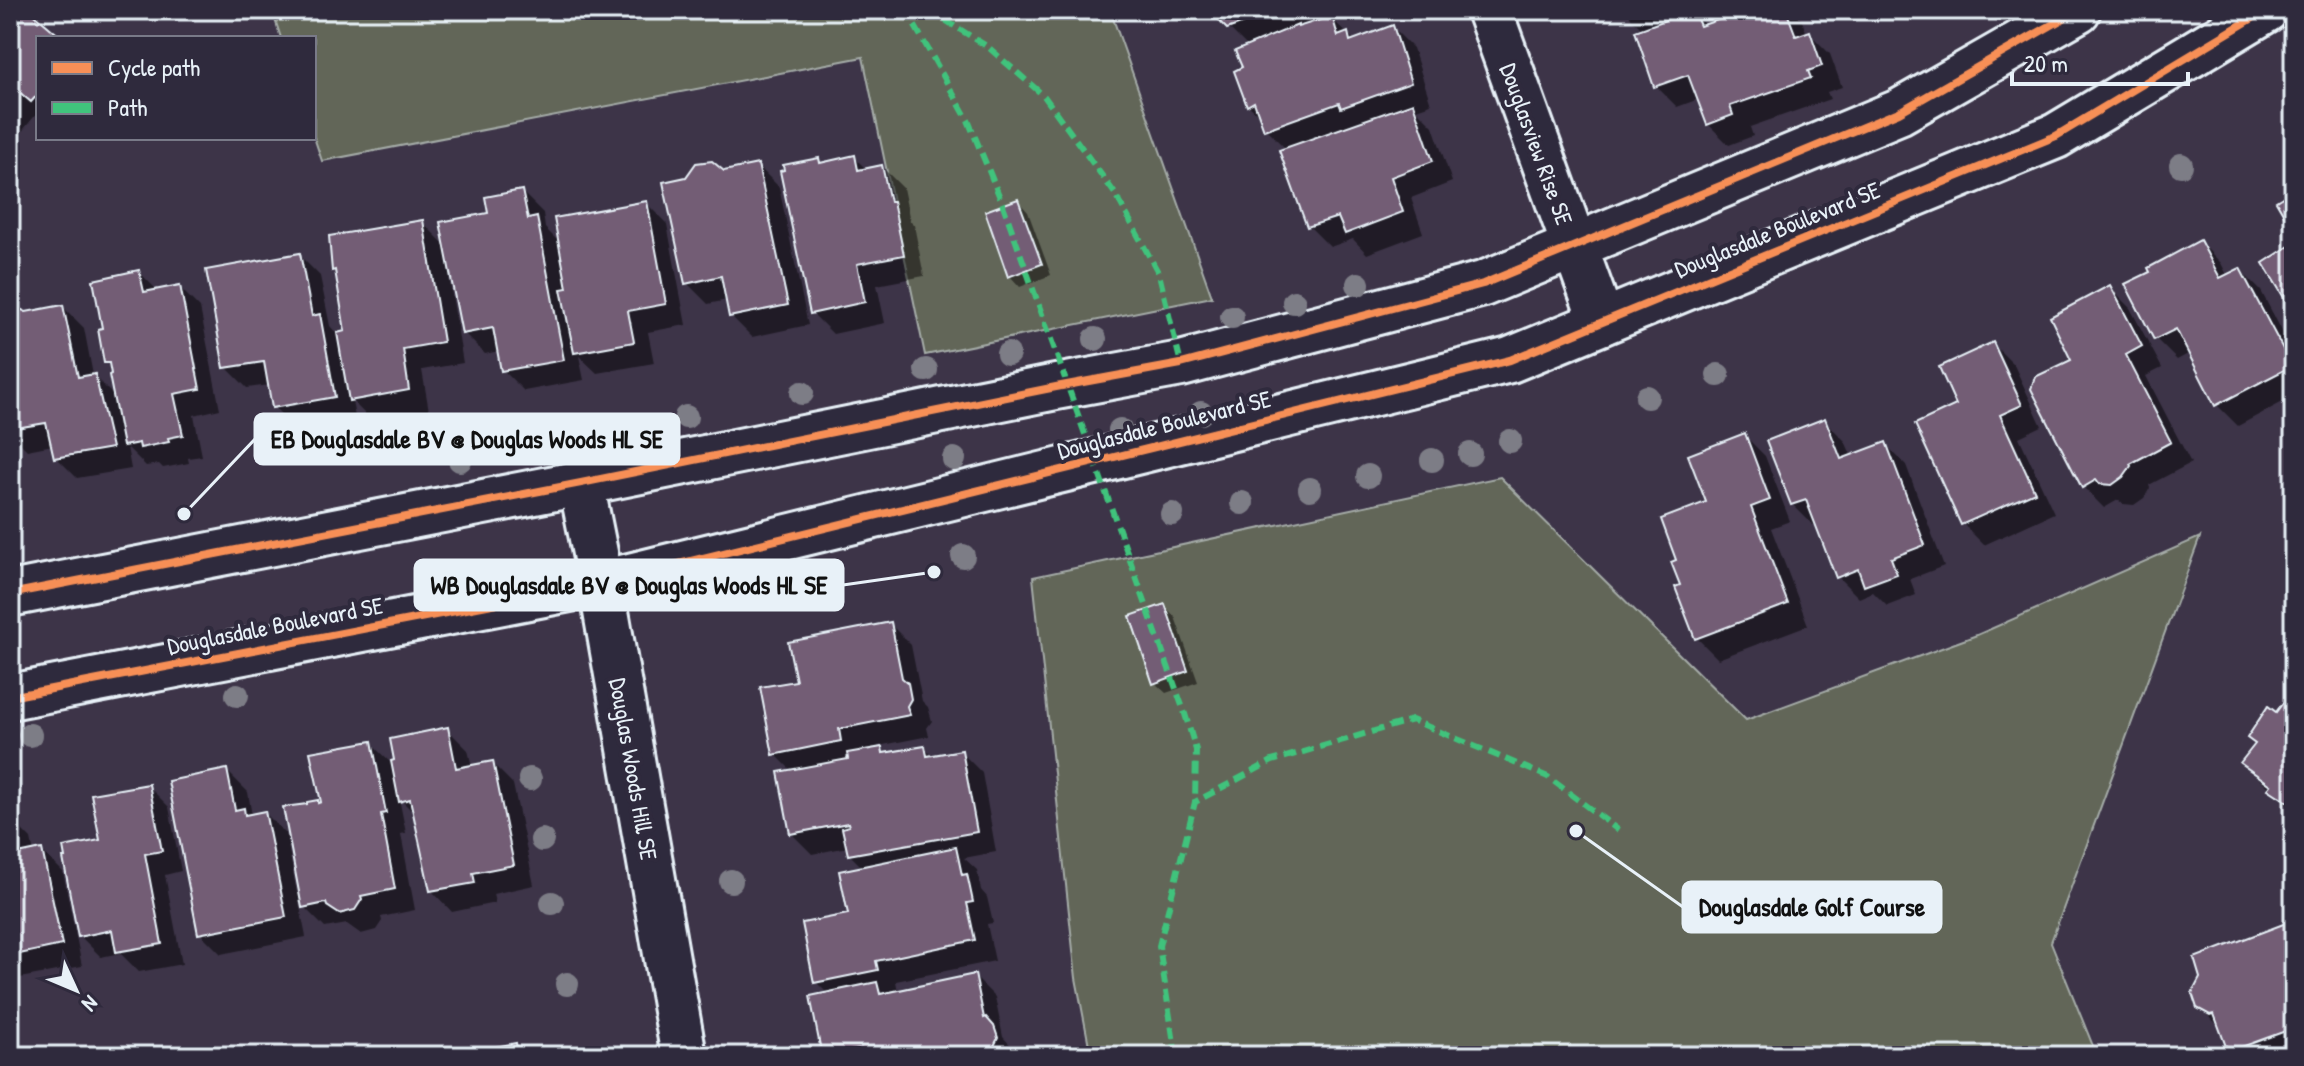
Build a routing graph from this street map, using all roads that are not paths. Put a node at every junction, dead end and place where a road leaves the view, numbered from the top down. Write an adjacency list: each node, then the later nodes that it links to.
1 (1489, 10): 4 (street, Douglasview Rise SE)
2 (2078, 10): 4 (street)
3 (2266, 10): 5 (street, Douglasdale Boulevard SE)
4 (1574, 248): 5 (street, Douglasview Rise SE); 6 (street)
5 (1602, 322): 7 (street, Douglasdale Boulevard SE)
6 (581, 483): 7 (street, Douglas Woods Hill SE); 8 (street)
7 (601, 583): 9 (street, Douglasdale Boulevard SE); 10 (street, Douglas Woods Hill SE)
8 (10, 594)
9 (10, 697)
10 (684, 1056)

